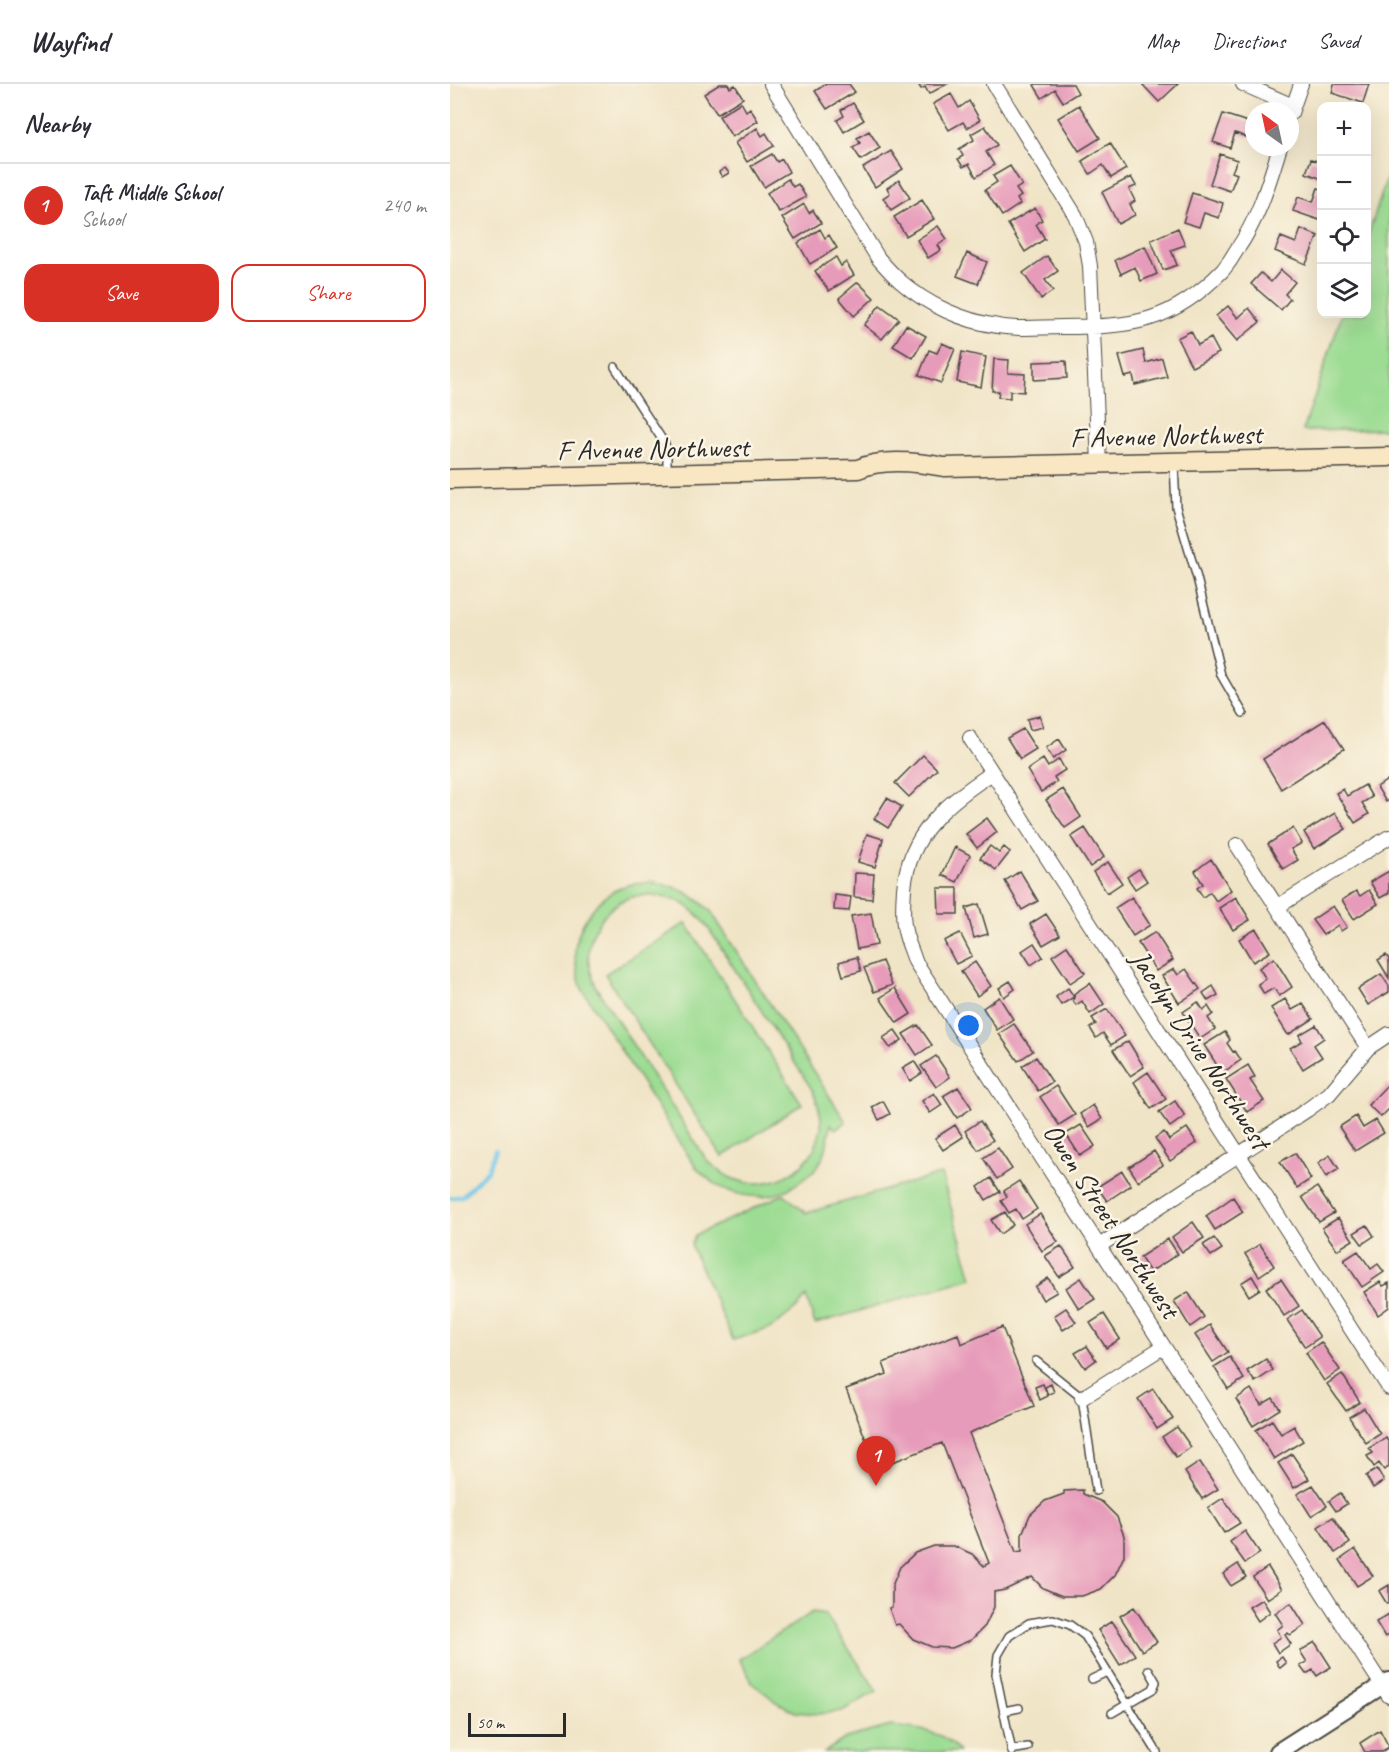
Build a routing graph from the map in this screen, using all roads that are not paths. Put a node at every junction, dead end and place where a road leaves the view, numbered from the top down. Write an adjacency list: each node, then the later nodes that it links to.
1 (771, 84): 8 (street)
2 (994, 84): 8 (street)
3 (1243, 84): 5 (street)
4 (1301, 84): 6 (street)
5 (1275, 102)
6 (1294, 102)
7 (1277, 156): 8 (street)
8 (1092, 327): 12 (street)
9 (615, 367): 13 (lane)
10 (1389, 457): 11 (main road, F Avenue Northwest)
11 (1174, 462): 12 (main road, F Avenue Northwest); 15 (lane)
12 (1099, 464): 13 (main road, F Avenue Northwest)
13 (667, 475): 14 (main road, F Avenue Northwest)
14 (450, 479)
15 (1243, 713)
16 (970, 738): 17 (street, Jacolyn Drive Northwest)
17 (992, 773): 23 (street, Jacolyn Drive Northwest); 24 (street, Owen Street Northwest)
18 (1389, 837): 20 (street)
19 (1237, 845): 20 (street)
20 (1277, 907): 22 (street)
21 (1389, 1034): 22 (street)
22 (1368, 1048): 23 (street)
23 (1239, 1154): 24 (street); 27 (street, Jacolyn Drive Northwest)
24 (1099, 1246): 25 (street, Owen Street Northwest)
25 (1163, 1347): 28 (street); 33 (street, Owen Street Northwest)
26 (1036, 1361): 28 (lane)
27 (1389, 1388)
28 (1083, 1398): 29 (lane)
29 (1096, 1491)
30 (1149, 1670): 34 (lane)
31 (1107, 1672): 32 (lane); 34 (lane); 36 (lane)
32 (1092, 1679)
33 (1387, 1687): 41 (street)
34 (1127, 1704): 37 (lane); 40 (lane)
35 (1019, 1708): 36 (lane)
36 (1004, 1711): 39 (lane)
37 (1112, 1713)
38 (1028, 1747): 39 (lane)
39 (1012, 1751)
40 (1157, 1752)
41 (1278, 1752)

